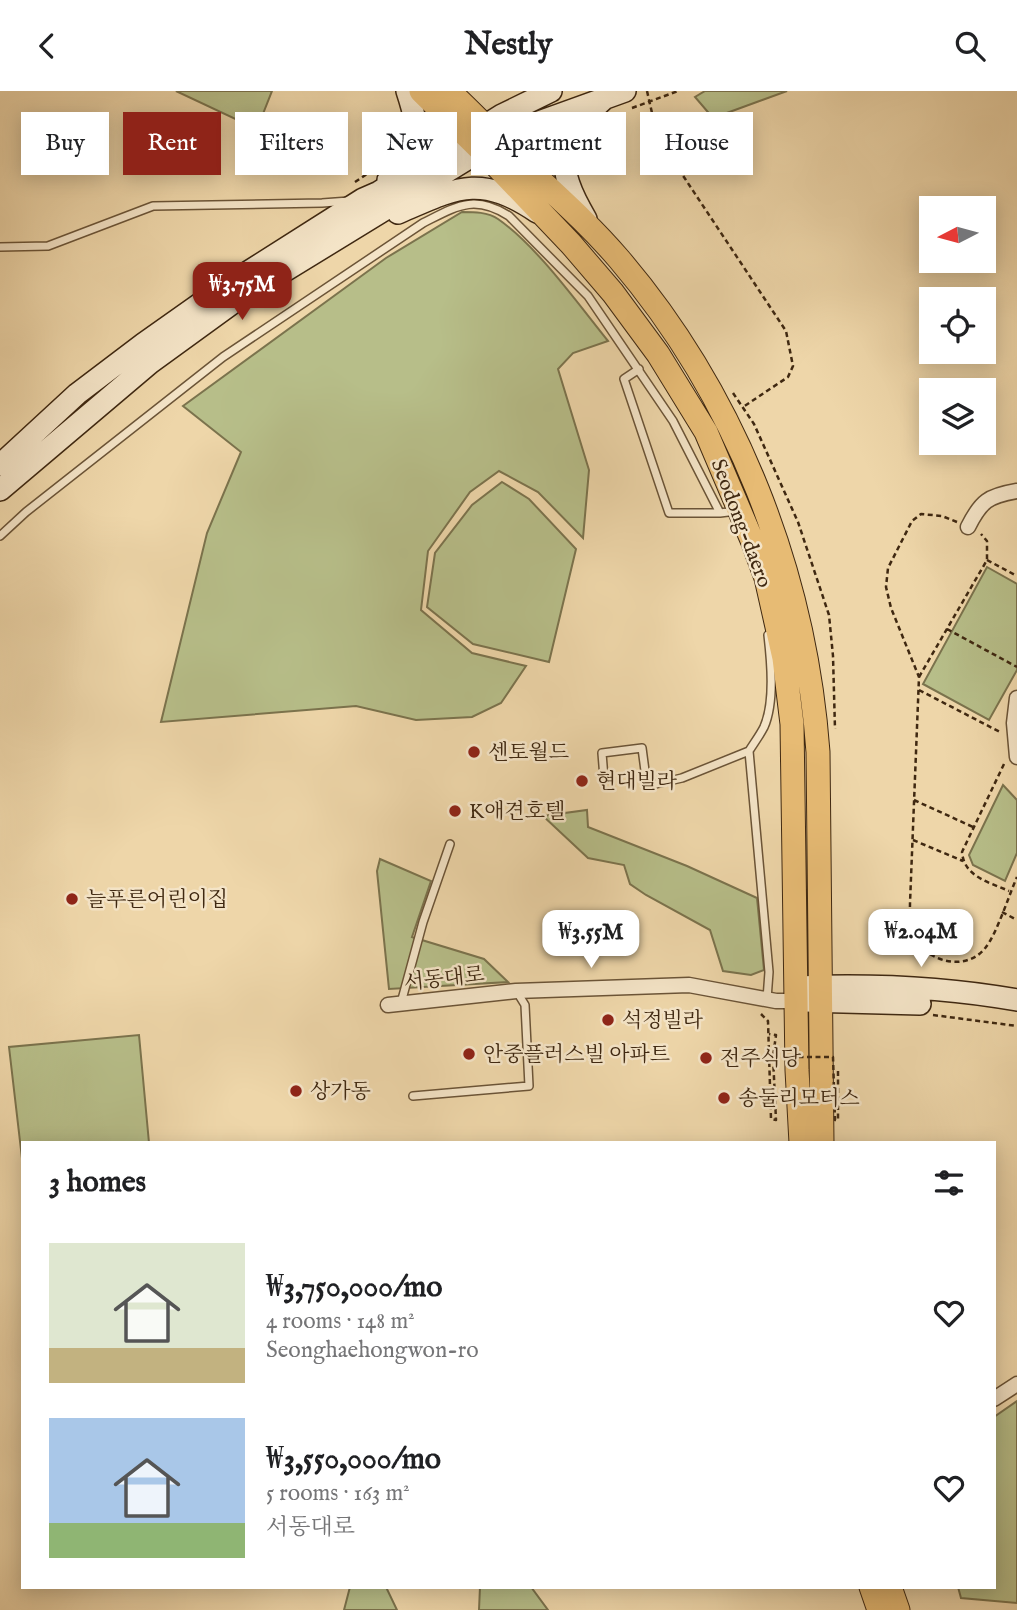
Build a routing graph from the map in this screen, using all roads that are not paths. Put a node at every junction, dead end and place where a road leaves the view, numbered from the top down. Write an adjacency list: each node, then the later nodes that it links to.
1 (407, 91): 15 (main road)
2 (421, 91): 10 (main road, Seodong-daero)
3 (449, 91): 9 (main road, Seodong-daero)
4 (551, 91): 7 (main road)
5 (604, 99): 6 (main road); 8 (main road); 18 (main road)
6 (625, 101)
7 (521, 112)
8 (568, 112)
9 (471, 121)
10 (471, 128)
11 (471, 144): 15 (main road)
12 (471, 147): 20 (main road)
13 (513, 175): 17 (main road, Seodong-daero)
14 (527, 175): 18 (main road, Seodong-daero)
15 (365, 192): 19 (lane); 22 (main road)
16 (454, 198): 17 (main road); 20 (main road); 21 (lane); 27 (lane)
17 (549, 220): 25 (main road, Seodong-daero)
18 (592, 230): 36 (main road, Seodong-daero)
19 (0, 247)
20 (319, 248): 23 (main road)
21 (639, 369): 25 (lane); 25 (lane)
22 (0, 465)
23 (0, 490)
24 (1017, 491): 26 (street)
25 (730, 512): 28 (main road, Seodong-daero)
26 (968, 527)
27 (0, 536)
28 (765, 578): 30 (lane); 35 (main road, Seodong-daero)
29 (1017, 698): 31 (street)
30 (750, 751): 32 (lane); 37 (lane)
31 (1014, 759)
32 (604, 778)
33 (450, 844): 39 (lane)
34 (516, 991): 37 (street, 서동대로); 39 (street, 서동대로); 41 (lane)
35 (796, 994): 36 (main road); 37 (street, 서동대로); 42 (main road, Seodong-daero)
36 (820, 994): 38 (main road); 40 (main road); 43 (main road, Seodong-daero)
37 (767, 999)
38 (1017, 1000)
39 (394, 1004)
40 (1017, 1013)
41 (413, 1096)
42 (801, 1141)
43 (822, 1141)
44 (1017, 1384): 45 (street)
45 (996, 1398)
46 (871, 1589): 48 (main road)
47 (891, 1589): 49 (main road)
48 (879, 1610)
49 (898, 1610)

